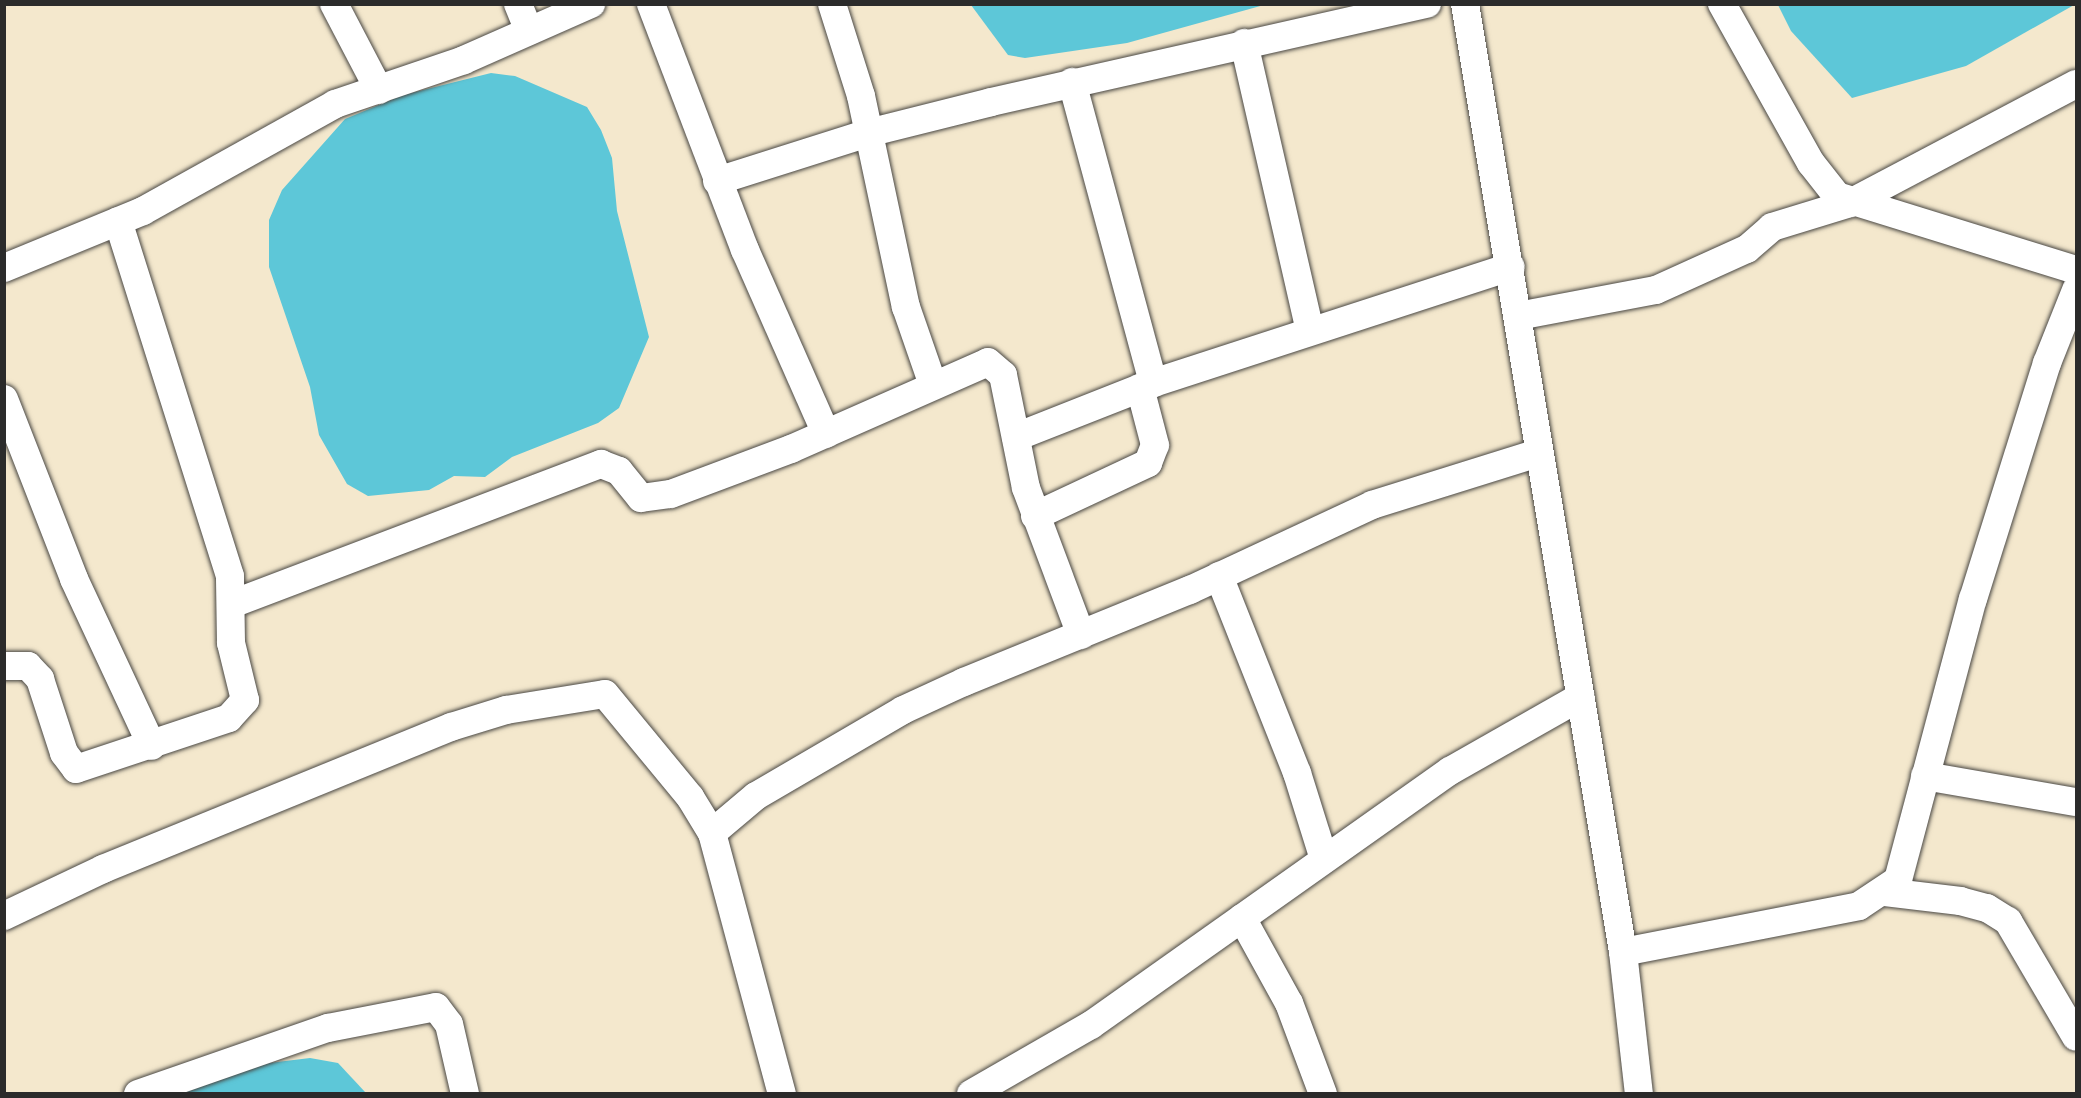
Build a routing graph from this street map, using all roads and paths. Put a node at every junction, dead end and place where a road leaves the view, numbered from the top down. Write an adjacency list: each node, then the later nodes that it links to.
1 (334, 4): 13 (street)
2 (518, 4): 9 (street)
3 (591, 4): 9 (street)
4 (651, 4): 15 (street)
5 (832, 4): 14 (street)
6 (1427, 4): 10 (street)
7 (1464, 4): 18 (street)
8 (1722, 4): 16 (street)
9 (529, 31): 13 (street)
10 (1244, 43): 11 (street); 23 (street)
11 (1072, 82): 14 (street); 25 (street)
12 (2076, 84): 16 (street)
13 (379, 90): 17 (street)
14 (868, 133): 15 (street); 24 (street)
15 (717, 181): 27 (street)
16 (1850, 203): 20 (street); 22 (street)
17 (118, 221): 19 (street); 32 (street)
18 (1511, 267): 22 (street); 23 (street)
19 (4, 268)
20 (2076, 270)
21 (2076, 290): 37 (street)
22 (1518, 316): 29 (street)
23 (1310, 331): 25 (street)
24 (933, 384): 27 (street); 28 (street)
25 (1146, 386): 28 (street); 30 (street)
26 (4, 399): 36 (street)
27 (826, 434): 32 (street)
28 (1016, 437): 30 (street)
29 (1538, 453): 31 (street); 35 (street)
30 (1035, 516): 33 (street)
31 (1219, 576): 33 (street); 40 (street)
32 (232, 604): 36 (street)
33 (1081, 634): 39 (street)
34 (4, 666): 36 (street)
35 (1580, 697): 40 (street); 44 (street)
36 (152, 746)
37 (1925, 776): 38 (street); 41 (street)
38 (2076, 802)
39 (712, 833): 42 (street); 48 (street)
40 (1324, 859): 43 (street)
41 (1885, 892): 44 (street); 45 (street)
42 (4, 916)
43 (1242, 918): 49 (street); 50 (street)
44 (1623, 952): 51 (street)
45 (2076, 1035)
46 (138, 1094): 47 (street)
47 (465, 1094)
48 (782, 1094)
49 (971, 1094)
50 (1323, 1094)
51 (1639, 1094)

